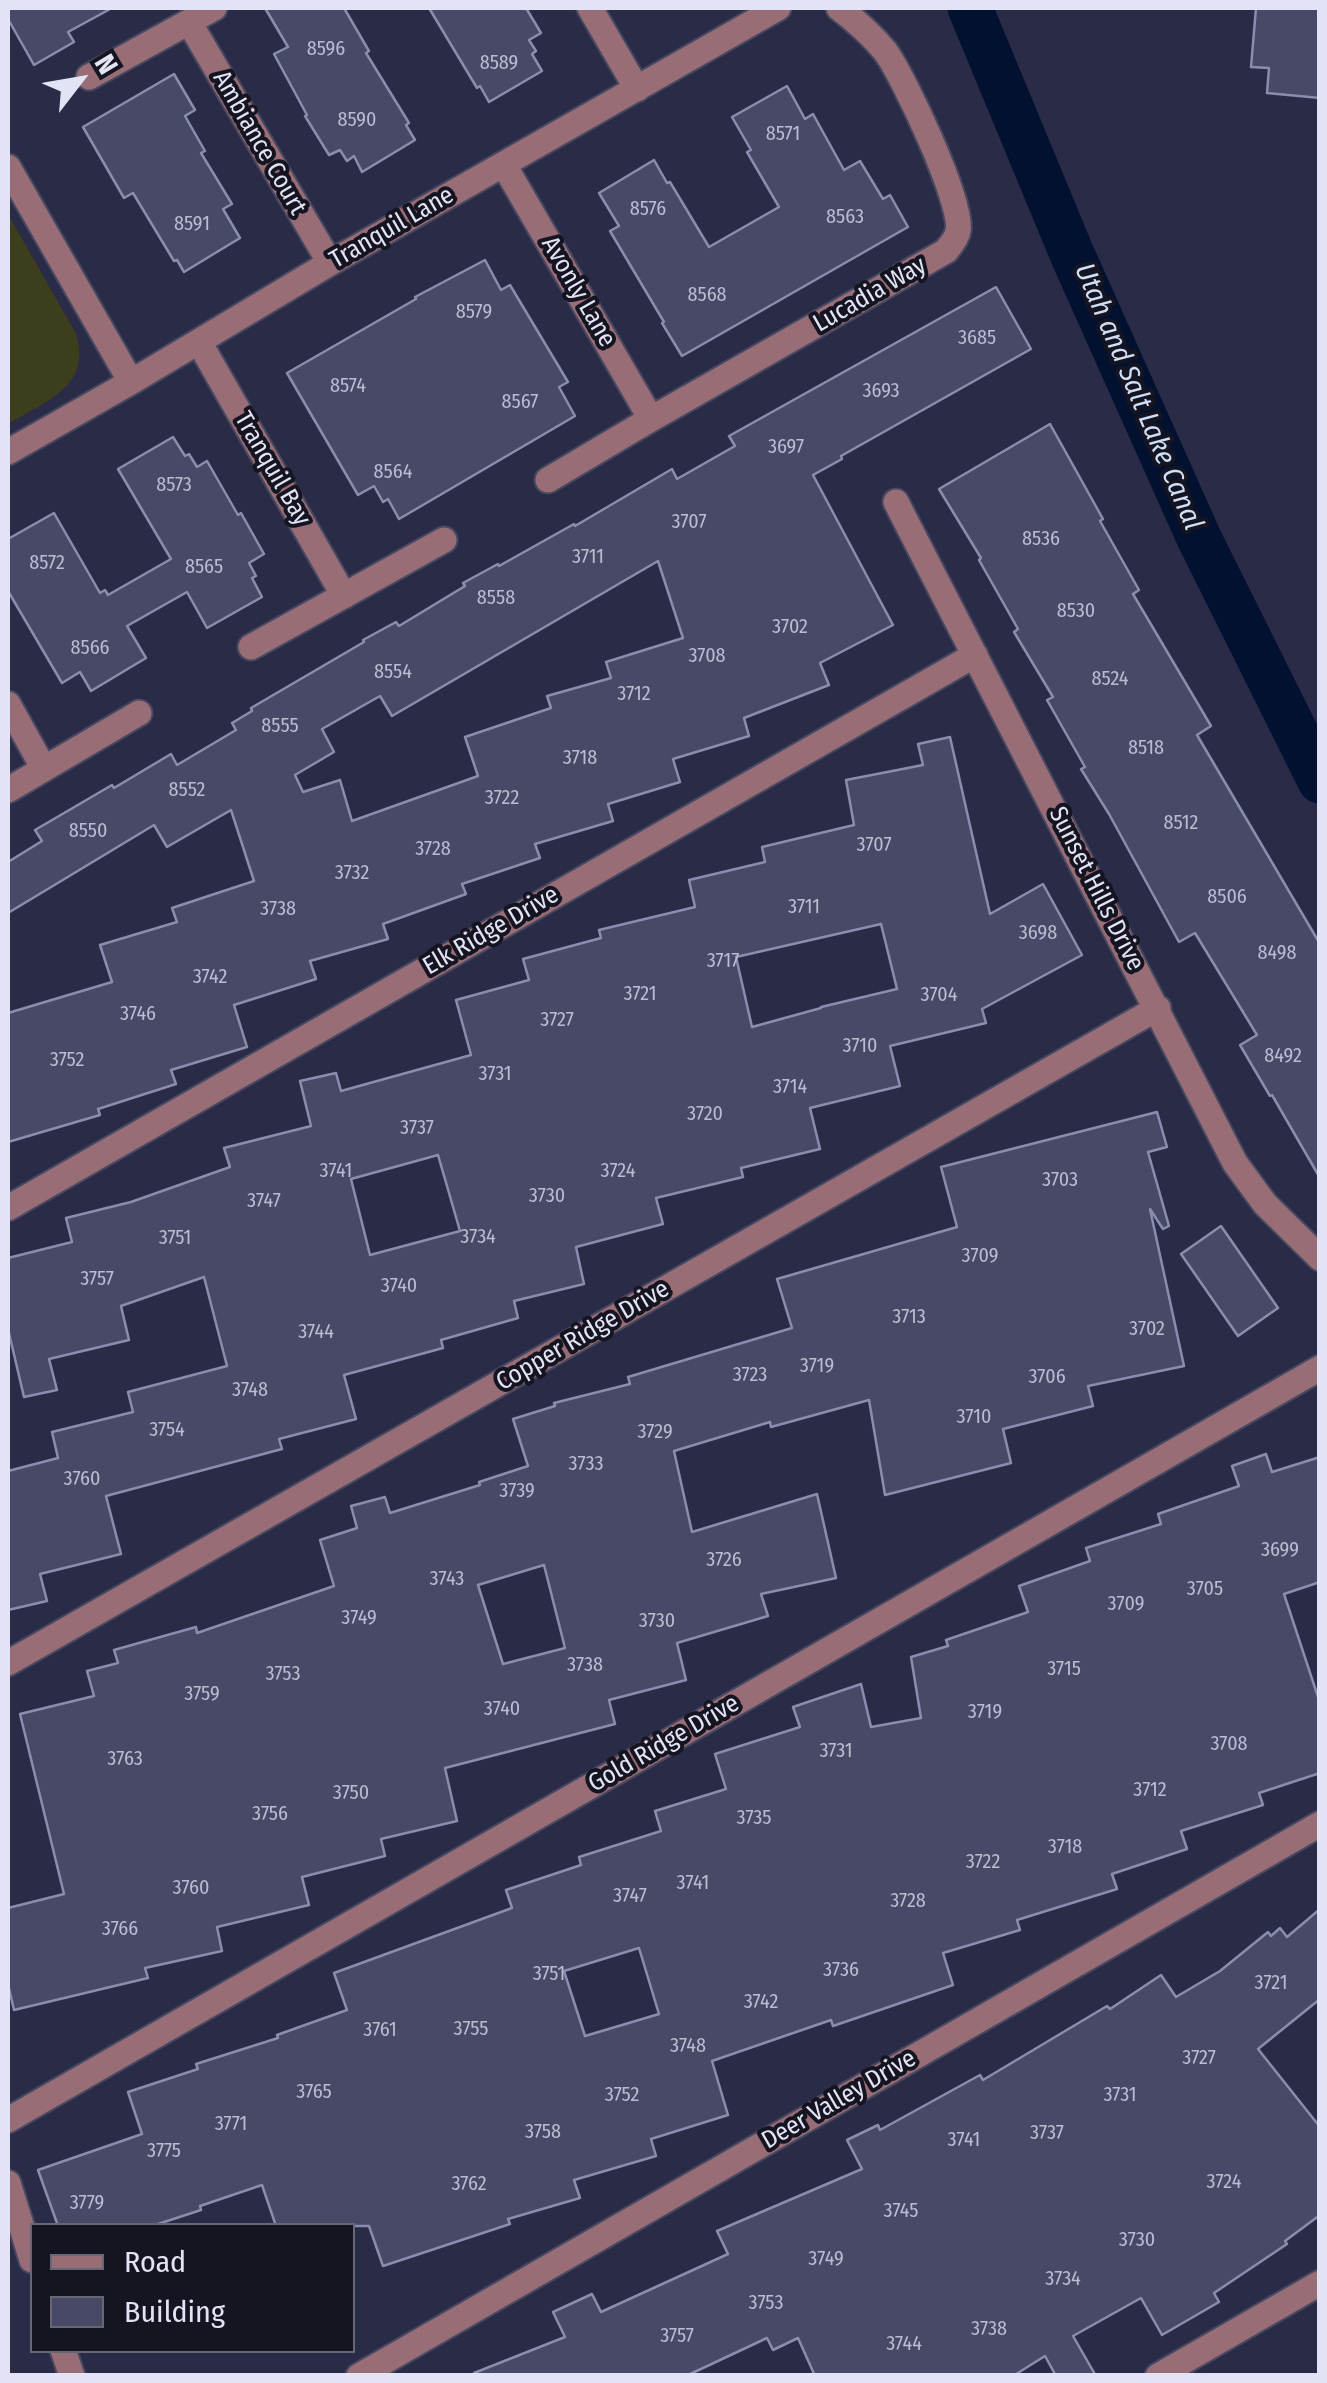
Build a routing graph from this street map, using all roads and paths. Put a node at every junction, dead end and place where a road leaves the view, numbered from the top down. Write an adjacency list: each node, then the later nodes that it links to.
1 (214, 8): 5 (street)
2 (590, 8): 7 (street)
3 (778, 8): 7 (street, Tranquil Lane)
4 (840, 8): 13 (street, Lucadia Way)
5 (188, 22): 6 (street); 10 (street, Ambiance Court)
6 (88, 77)
7 (637, 89): 8 (street, Tranquil Lane)
8 (504, 164): 10 (street, Tranquil Lane); 13 (street, Avonly Lane)
9 (8, 167): 12 (street)
10 (330, 263): 11 (street, Tranquil Lane)
11 (199, 342): 12 (street, Tranquil Lane); 18 (street, Tranquil Bay)
12 (131, 382): 14 (street, Tranquil Lane)
13 (650, 419): 15 (street, Lucadia Way)
14 (8, 452)
15 (548, 480)
16 (896, 502): 20 (street, Sunset Hills Drive)
17 (444, 540): 18 (street)
18 (344, 596): 19 (street)
19 (251, 647)
20 (975, 655): 25 (street, Sunset Hills Drive); 26 (street, Elk Ridge Drive)
21 (8, 704): 23 (street)
22 (140, 713): 23 (street)
23 (44, 769): 24 (street)
24 (8, 790)
25 (1158, 1008): 27 (street, Sunset Hills Drive); 29 (street, Copper Ridge Drive)
26 (8, 1208)
27 (1320, 1258)
28 (1320, 1368): 31 (street, Gold Ridge Drive)
29 (8, 1663)
30 (1320, 1824): 35 (street, Deer Valley Drive)
31 (8, 2120)
32 (8, 2183): 33 (street)
33 (30, 2254)
34 (1320, 2283): 36 (street)
35 (359, 2376)
36 (1158, 2376)

